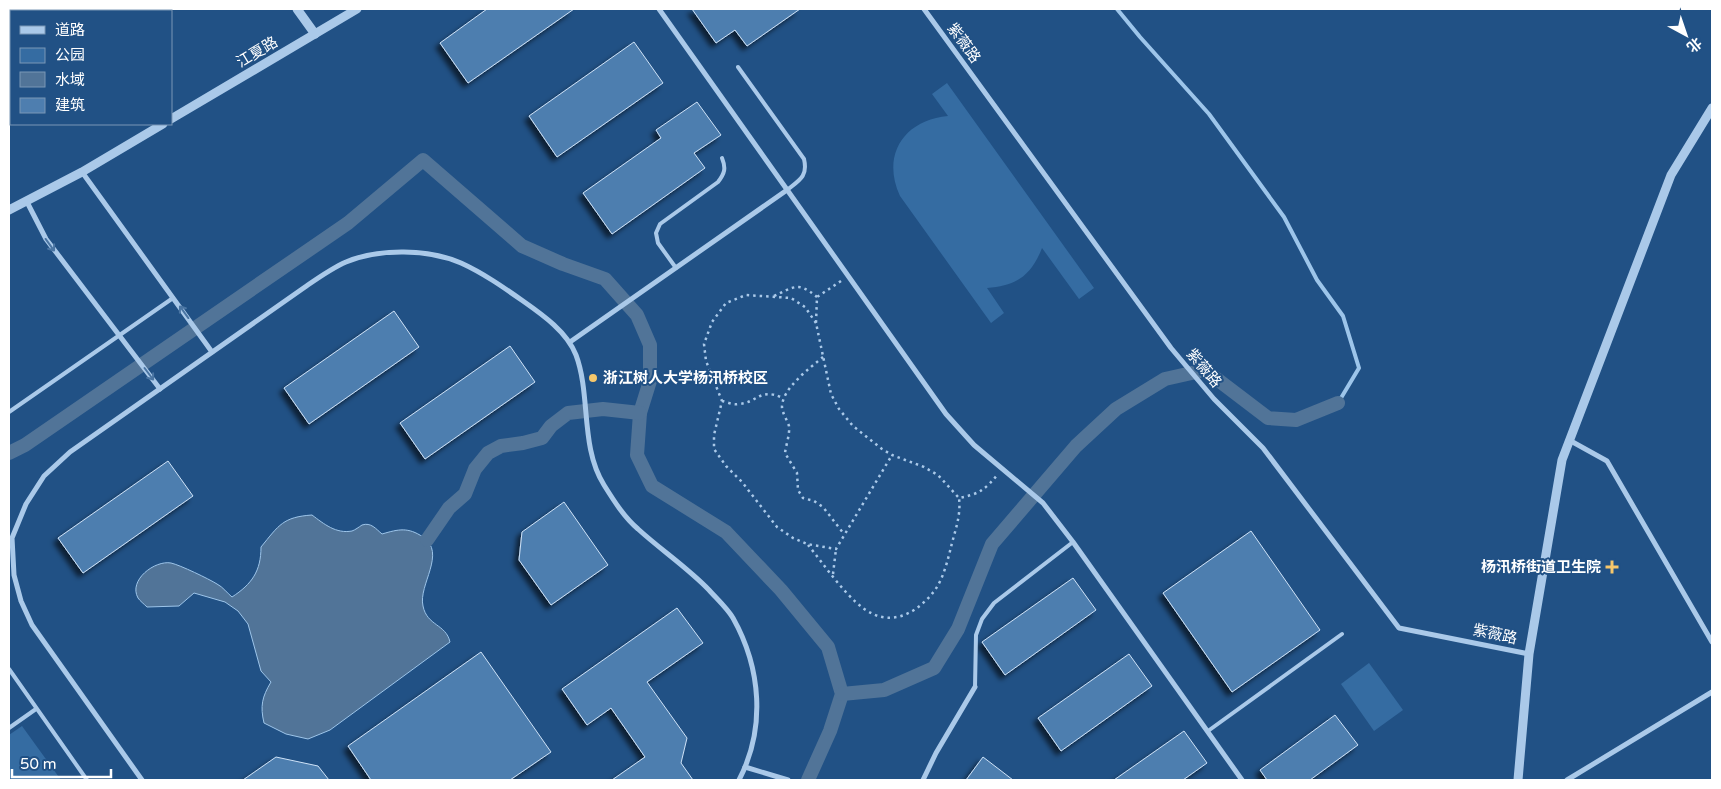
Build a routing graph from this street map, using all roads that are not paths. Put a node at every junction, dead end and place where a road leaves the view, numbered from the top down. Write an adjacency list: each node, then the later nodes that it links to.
1 (298, 9): 5 (street)
2 (357, 9): 5 (street, 江夏路)
3 (659, 9): 12 (street)
4 (924, 9): 26 (street, 紫薇路)
5 (315, 34): 8 (street, 江夏路)
6 (738, 67): 12 (lane)
7 (1712, 108): 21 (street)
8 (172, 118)
9 (161, 125): 11 (street)
10 (722, 158): 15 (lane)
11 (82, 172): 13 (street); 16 (street)
12 (787, 190): 15 (street); 23 (street)
13 (27, 202): 14 (street); 19 (street, one-way to 19)
14 (9, 210)
15 (676, 268): 17 (street)
16 (174, 298): 18 (street, one-way to 16); 20 (lane)
17 (570, 342): 18 (street); 33 (street)
18 (212, 352): 19 (street)
19 (160, 389): 22 (street)
20 (9, 412)
21 (1569, 440): 25 (street); 26 (street)
22 (10, 538): 35 (street)
23 (1073, 542): 28 (lane); 32 (street)
24 (1342, 634): 32 (lane)
25 (1712, 642)
26 (1529, 654): 40 (street)
27 (9, 670): 30 (lane)
28 (975, 687): 38 (street)
29 (1712, 692): 41 (street)
30 (36, 709): 31 (lane); 34 (lane)
31 (9, 728)
32 (1208, 731): 39 (street)
33 (746, 767): 36 (street); 37 (street)
34 (87, 780)
35 (142, 780)
36 (739, 780)
37 (788, 780)
38 (923, 780)
39 (1242, 780)
40 (1518, 780)
41 (1567, 780)

